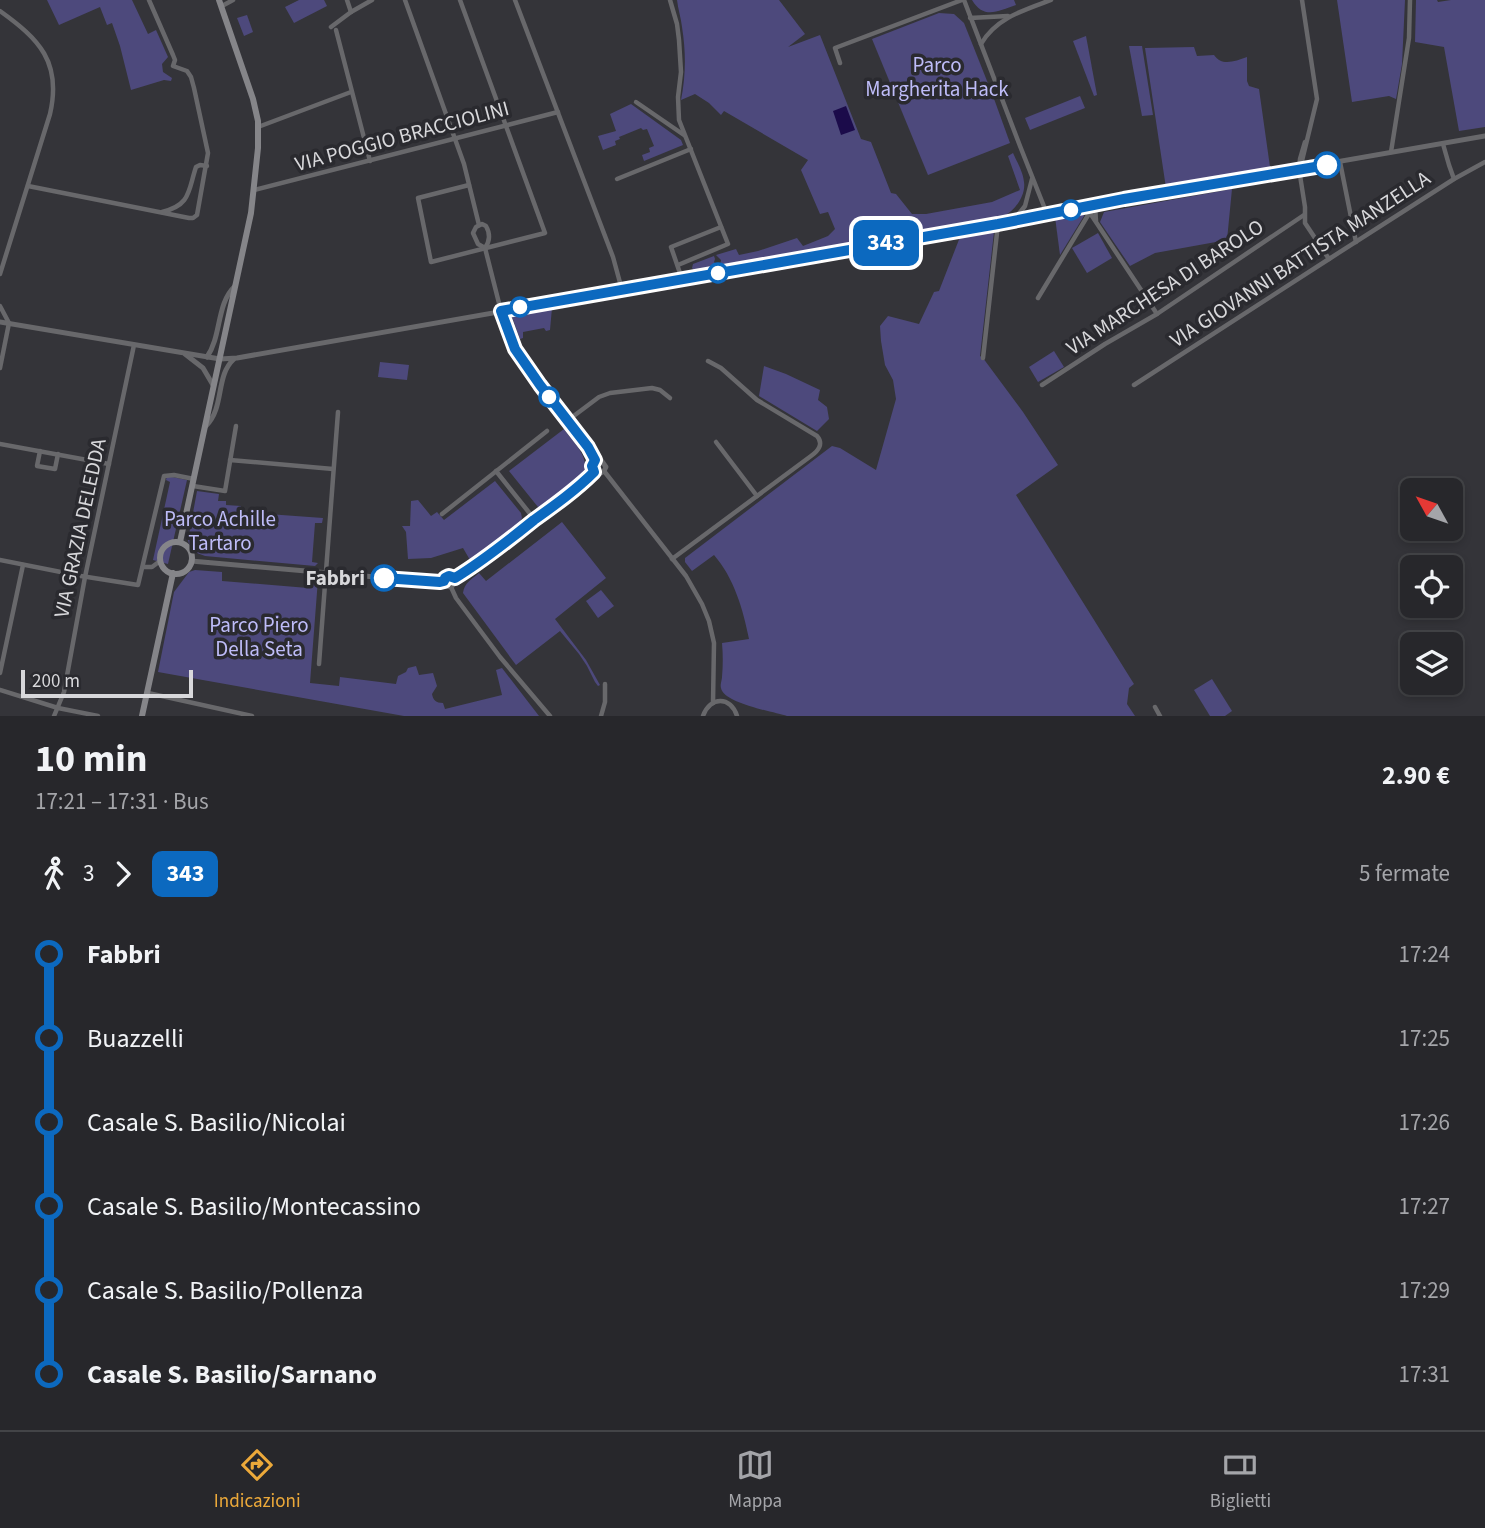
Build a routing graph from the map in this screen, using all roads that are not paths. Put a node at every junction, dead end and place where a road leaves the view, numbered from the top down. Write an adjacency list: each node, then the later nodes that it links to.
1 (149, 0): 34 (street)
2 (233, 0): 13 (street)
3 (347, 0): 15 (street)
4 (372, 0): 15 (street)
5 (405, 0): 27 (street)
6 (460, 0): 23 (street)
7 (515, 0): 22 (street)
8 (670, 0): 25 (street)
9 (963, 0): 17 (street); 19 (street)
10 (1051, 0): 16 (street)
11 (1302, 0): 35 (street)
12 (1409, 0): 30 (street)
13 (220, 3): 24 (main road)
14 (0, 11): 40 (street)
15 (351, 12): 20 (street)
16 (1009, 16): 17 (street); 18 (street)
17 (970, 18): 18 (street)
18 (981, 45): 36 (street)
19 (841, 63)
20 (351, 92): 24 (street); 31 (street)
21 (636, 102): 25 (street)
22 (558, 112): 23 (street, VIA POGGIO BRACCIOLINI); 59 (street)
23 (506, 125): 27 (street, VIA POGGIO BRACCIOLINI); 53 (street)
24 (258, 127): 41 (main road)
25 (685, 135): 29 (street)
26 (1485, 136): 28 (street)
27 (456, 139): 31 (street, VIA POGGIO BRACCIOLINI); 39 (street)
28 (1443, 144): 30 (street); 38 (street)
29 (691, 149): 37 (street); 51 (street)
30 (1391, 152): 32 (street)
31 (370, 161): 41 (street, VIA POGGIO BRACCIOLINI)
32 (1340, 162): 35 (street); 52 (street)
33 (1485, 162): 38 (street, VIA GIOVANNI BATTISTA MANZELLA)
34 (207, 166): 44 (street); 44 (street)
35 (1300, 169): 42 (street); 46 (street)
36 (1032, 178): 45 (street); 47 (street)
37 (617, 179)
38 (1454, 179): 52 (street, VIA GIOVANNI BATTISTA MANZELLA)
39 (470, 185): 50 (street); 53 (street)
40 (28, 186): 44 (street); 56 (street)
41 (254, 190): 58 (main road)
42 (1096, 206): 43 (street); 48 (street)
43 (1088, 210): 45 (street); 48 (street); 60 (street)
44 (160, 213)
45 (1048, 214): 47 (street)
46 (1304, 215): 54 (street); 63 (street, VIA MARCHESA DI BAROLO)
47 (1013, 221): 49 (street)
48 (1097, 222): 63 (street)
49 (998, 224): 57 (street); 70 (street)
50 (479, 225): 53 (street); 53 (street)
51 (721, 227): 55 (street); 55 (street)
52 (1356, 242): 54 (street, VIA GIOVANNI BATTISTA MANZELLA)
53 (485, 248): 62 (street)
54 (1329, 259): 75 (street, VIA GIOVANNI BATTISTA MANZELLA)
55 (678, 265): 57 (street)
56 (0, 274)
57 (682, 279): 59 (street)
58 (235, 285): 68 (street); 71 (main road)
59 (622, 290): 62 (street)
60 (1038, 299)
61 (0, 306): 65 (street)
62 (501, 311): 69 (street); 79 (street)
63 (1157, 314): 74 (street, VIA MARCHESA DI BAROLO)
64 (0, 322): 65 (street)
65 (9, 323): 66 (street); 73 (street)
66 (134, 345): 67 (street); 89 (street, VIA GRAZIA DELEDDA)
67 (182, 353): 68 (street); 76 (street)
68 (207, 357): 71 (street)
69 (237, 358): 71 (street); 80 (street)
70 (983, 358)
71 (219, 359): 76 (main road)
72 (708, 361): 95 (street)
73 (0, 368)
74 (1042, 385)
75 (1134, 385)
76 (214, 387): 80 (main road)
77 (670, 398): 79 (street)
78 (338, 412): 90 (street)
79 (567, 421): 88 (street)
80 (205, 426): 94 (main road)
81 (236, 426): 87 (street)
82 (547, 431): 91 (street)
83 (716, 442): 95 (street)
84 (0, 444): 85 (street)
85 (40, 451): 86 (street); 86 (street)
86 (58, 454): 89 (street)
87 (230, 460): 90 (street); 94 (street)
88 (595, 460): 92 (street); 93 (street)
89 (109, 464): 107 (street, VIA GRAZIA DELEDDA)
90 (333, 469): 106 (street)
91 (496, 471): 96 (street); 97 (street)
92 (604, 471): 93 (street); 99 (street)
93 (594, 472): 97 (street)
94 (193, 483): 98 (main road); 104 (street)
95 (757, 496): 99 (street)
96 (442, 514)
97 (535, 520): 108 (street)
98 (180, 542): 101 (main road); 102 (main road)
99 (672, 559): 116 (street)
100 (0, 560): 103 (street)
101 (160, 561): 104 (street); 105 (main road)
102 (191, 561): 105 (main road); 106 (street)
103 (23, 565): 107 (street); 112 (street)
104 (143, 567): 107 (street)
105 (173, 573): 115 (main road)
106 (326, 573): 109 (street); 111 (street)
107 (85, 577): 118 (street, VIA GRAZIA DELEDDA)
108 (455, 578): 109 (street); 110 (street)
109 (444, 581): 110 (street)
110 (451, 587): 123 (street)
111 (319, 664)
112 (0, 673)
113 (606, 684): 124 (street)
114 (0, 690): 118 (street)
115 (148, 693): 121 (main road); 122 (street)
116 (713, 703): 125 (street); 126 (street)
117 (1155, 707): 127 (street)
118 (58, 708): 119 (street, VIA GRAZIA DELEDDA); 120 (street)
119 (54, 716)
120 (98, 716)
121 (142, 716)
122 (252, 716)
123 (550, 716)
124 (601, 716)
125 (703, 716)
126 (737, 716)
127 (1160, 716)

